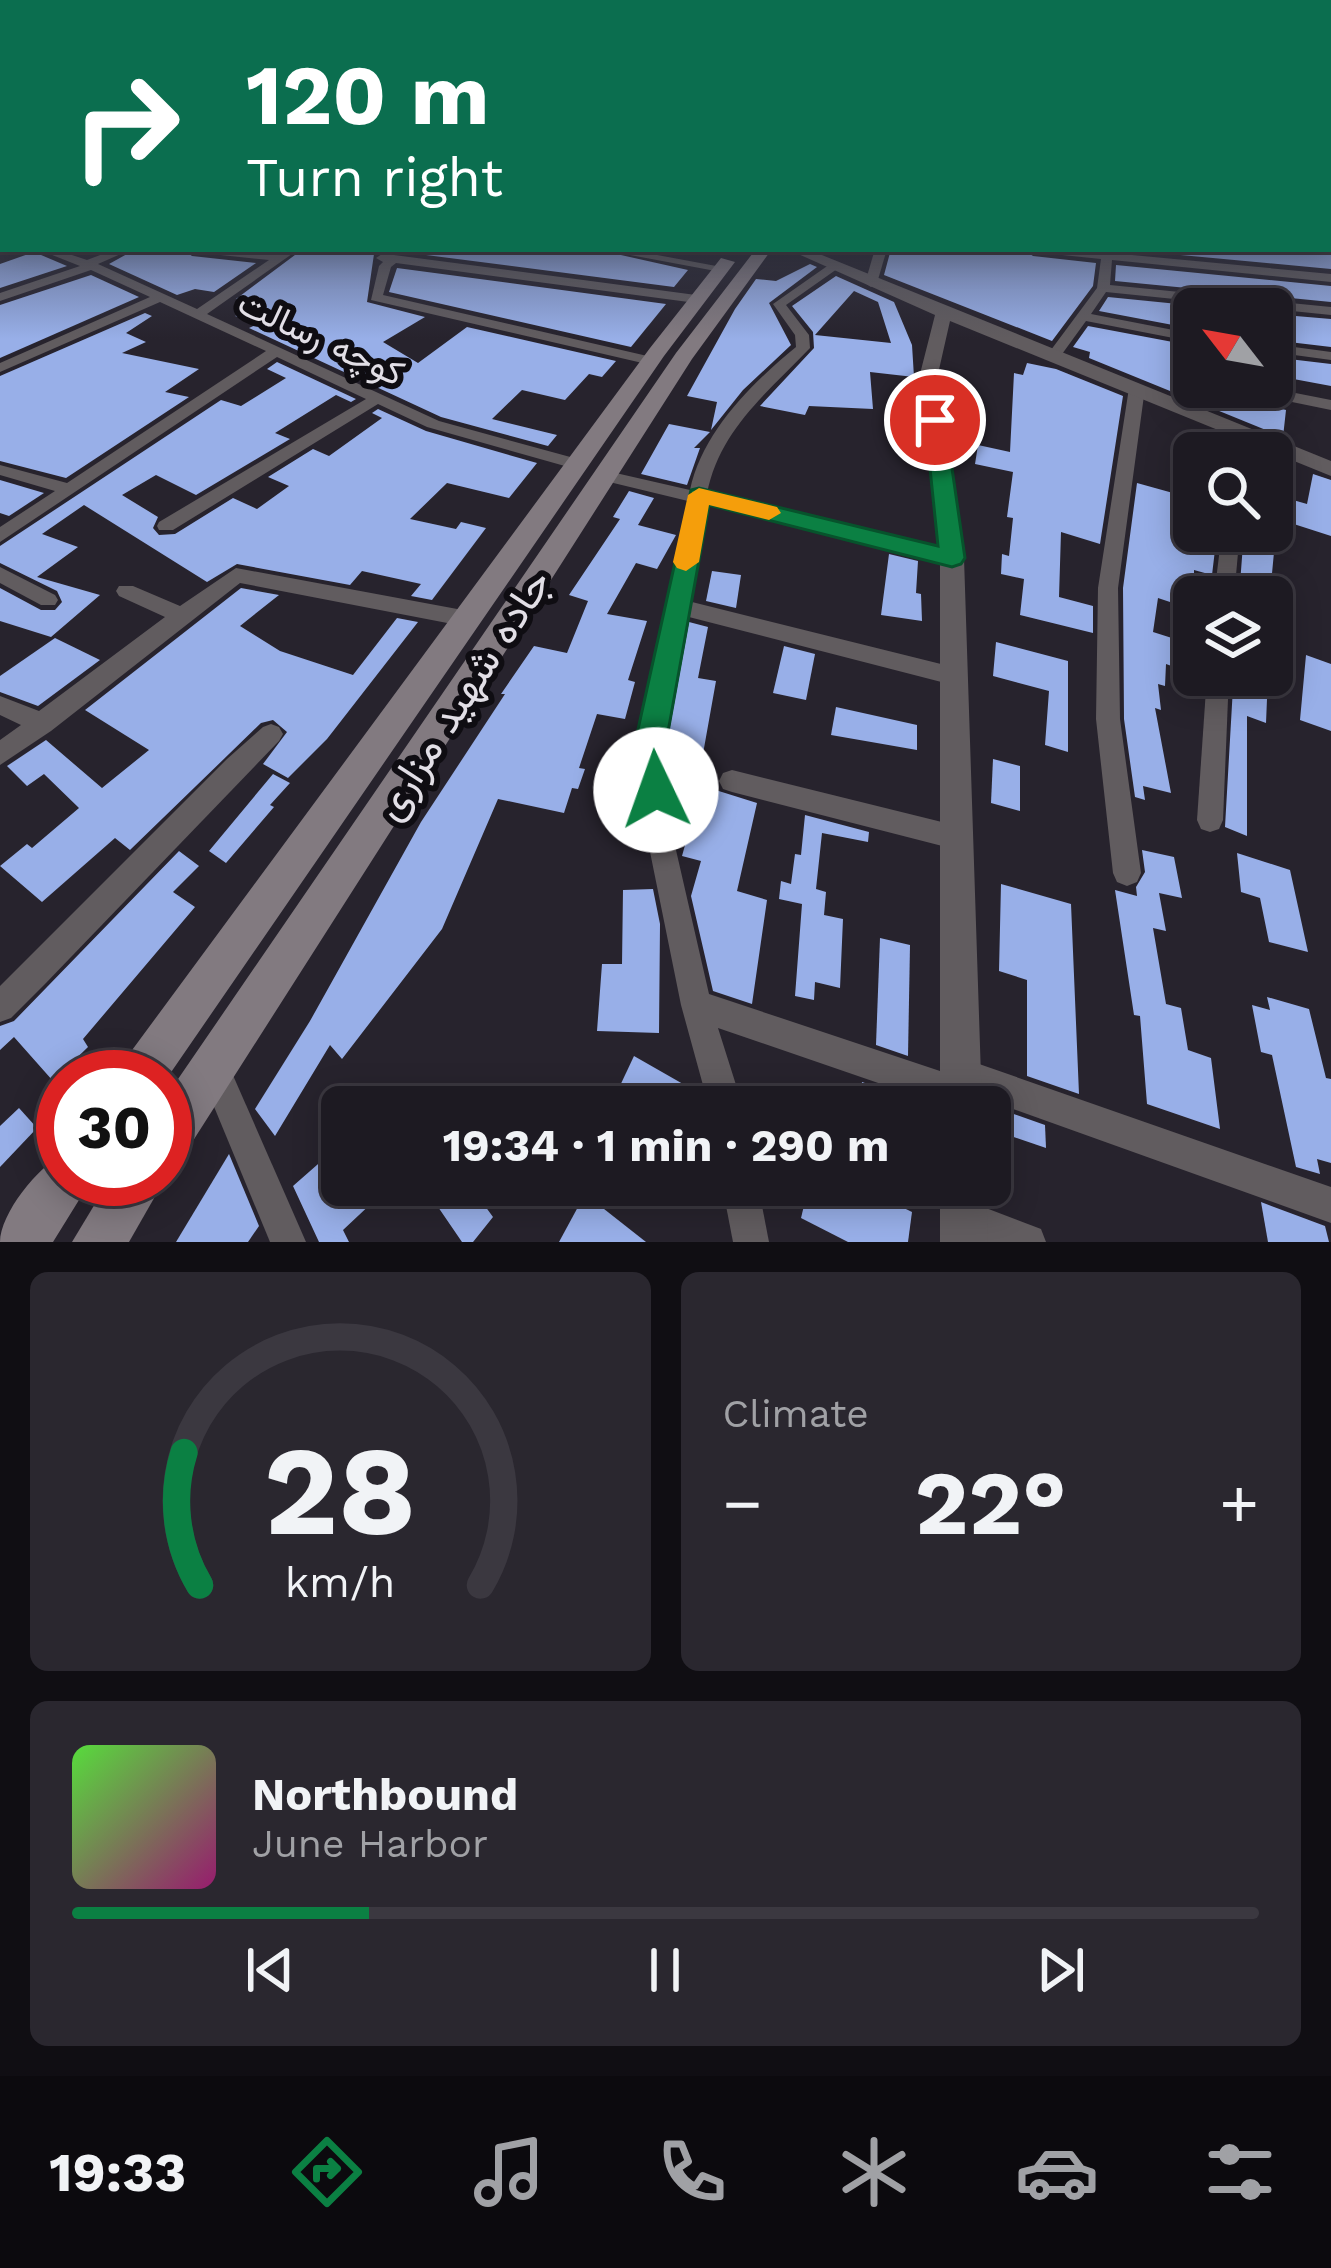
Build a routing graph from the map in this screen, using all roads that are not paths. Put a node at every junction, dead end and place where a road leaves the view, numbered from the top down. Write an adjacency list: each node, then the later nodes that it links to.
1 (52, 252): 12 (street, کوچه رسالت)
2 (119, 252): 12 (street)
3 (250, 252): 9 (street)
4 (646, 252): 11 (street)
5 (762, 252): 39 (main road, جاده شهید مزاری)
6 (801, 252): 13 (street)
7 (880, 252): 15 (street)
8 (1061, 252): 10 (street)
9 (288, 254): 21 (street)
10 (1107, 257): 14 (street); 16 (street)
11 (730, 258): 19 (main road)
12 (89, 265): 17 (street); 18 (street, کوچه رسالت)
13 (833, 266): 15 (street); 41 (street)
14 (1331, 278)
15 (871, 284): 22 (street)
16 (1103, 287): 20 (street); 23 (street)
17 (0, 297)
18 (160, 297): 21 (street, کوچه رسالت); 30 (street)
19 (696, 299): 29 (main road); 29 (street)
20 (1331, 311)
21 (198, 314): 25 (street, کوچه رسالت)
22 (943, 316): 28 (street); 44 (street)
23 (1081, 316): 24 (street); 28 (street)
24 (1173, 334)
25 (277, 350): 33 (street, کوچه رسالت); 40 (street)
26 (1293, 351): 27 (street)
27 (1331, 356)
28 (1052, 358): 31 (street)
29 (651, 361): 39 (main road)
30 (0, 368)
31 (1137, 388): 35 (street); 60 (street)
32 (1293, 397): 34 (street)
33 (378, 398): 39 (street, کوچه رسالت); 42 (street)
34 (1331, 405)
35 (1223, 432)
36 (1293, 458): 37 (street)
37 (1331, 469)
38 (0, 470): 40 (street)
39 (593, 471): 41 (street, کوچه رسالت); 50 (main road); 64 (main road, جاده شهید مزاری)
40 (68, 489): 43 (street)
41 (699, 495): 44 (street, کوچه رسالت); 48 (street)
42 (166, 526)
43 (0, 536)
44 (952, 558): 51 (street)
45 (0, 574): 47 (street)
46 (126, 591): 49 (street)
47 (48, 600)
48 (677, 606): 51 (street); 61 (street)
49 (184, 616): 50 (street); 54 (street)
50 (468, 619): 63 (main road)
51 (953, 676): 59 (street)
52 (1217, 696): 58 (street)
53 (0, 705): 54 (street)
54 (43, 724): 56 (street)
55 (271, 734): 62 (street)
56 (0, 754)
57 (732, 782): 59 (street)
58 (1210, 820)
59 (954, 837): 67 (street)
60 (1127, 873)
61 (696, 1005): 65 (street); 66 (street)
62 (0, 1007)
63 (159, 1050)
64 (214, 1068): 68 (main road, جاده شهید مزاری); 77 (street)
65 (720, 1086)
66 (942, 1086)
67 (960, 1086)
68 (192, 1101)
69 (1011, 1108): 70 (street)
70 (1331, 1205)
71 (48, 1206): 75 (main road)
72 (122, 1206): 76 (main road)
73 (744, 1206): 78 (street)
74 (964, 1215): 79 (street)
75 (22, 1242)
76 (98, 1242)
77 (288, 1242)
78 (751, 1242)
79 (1028, 1242)

